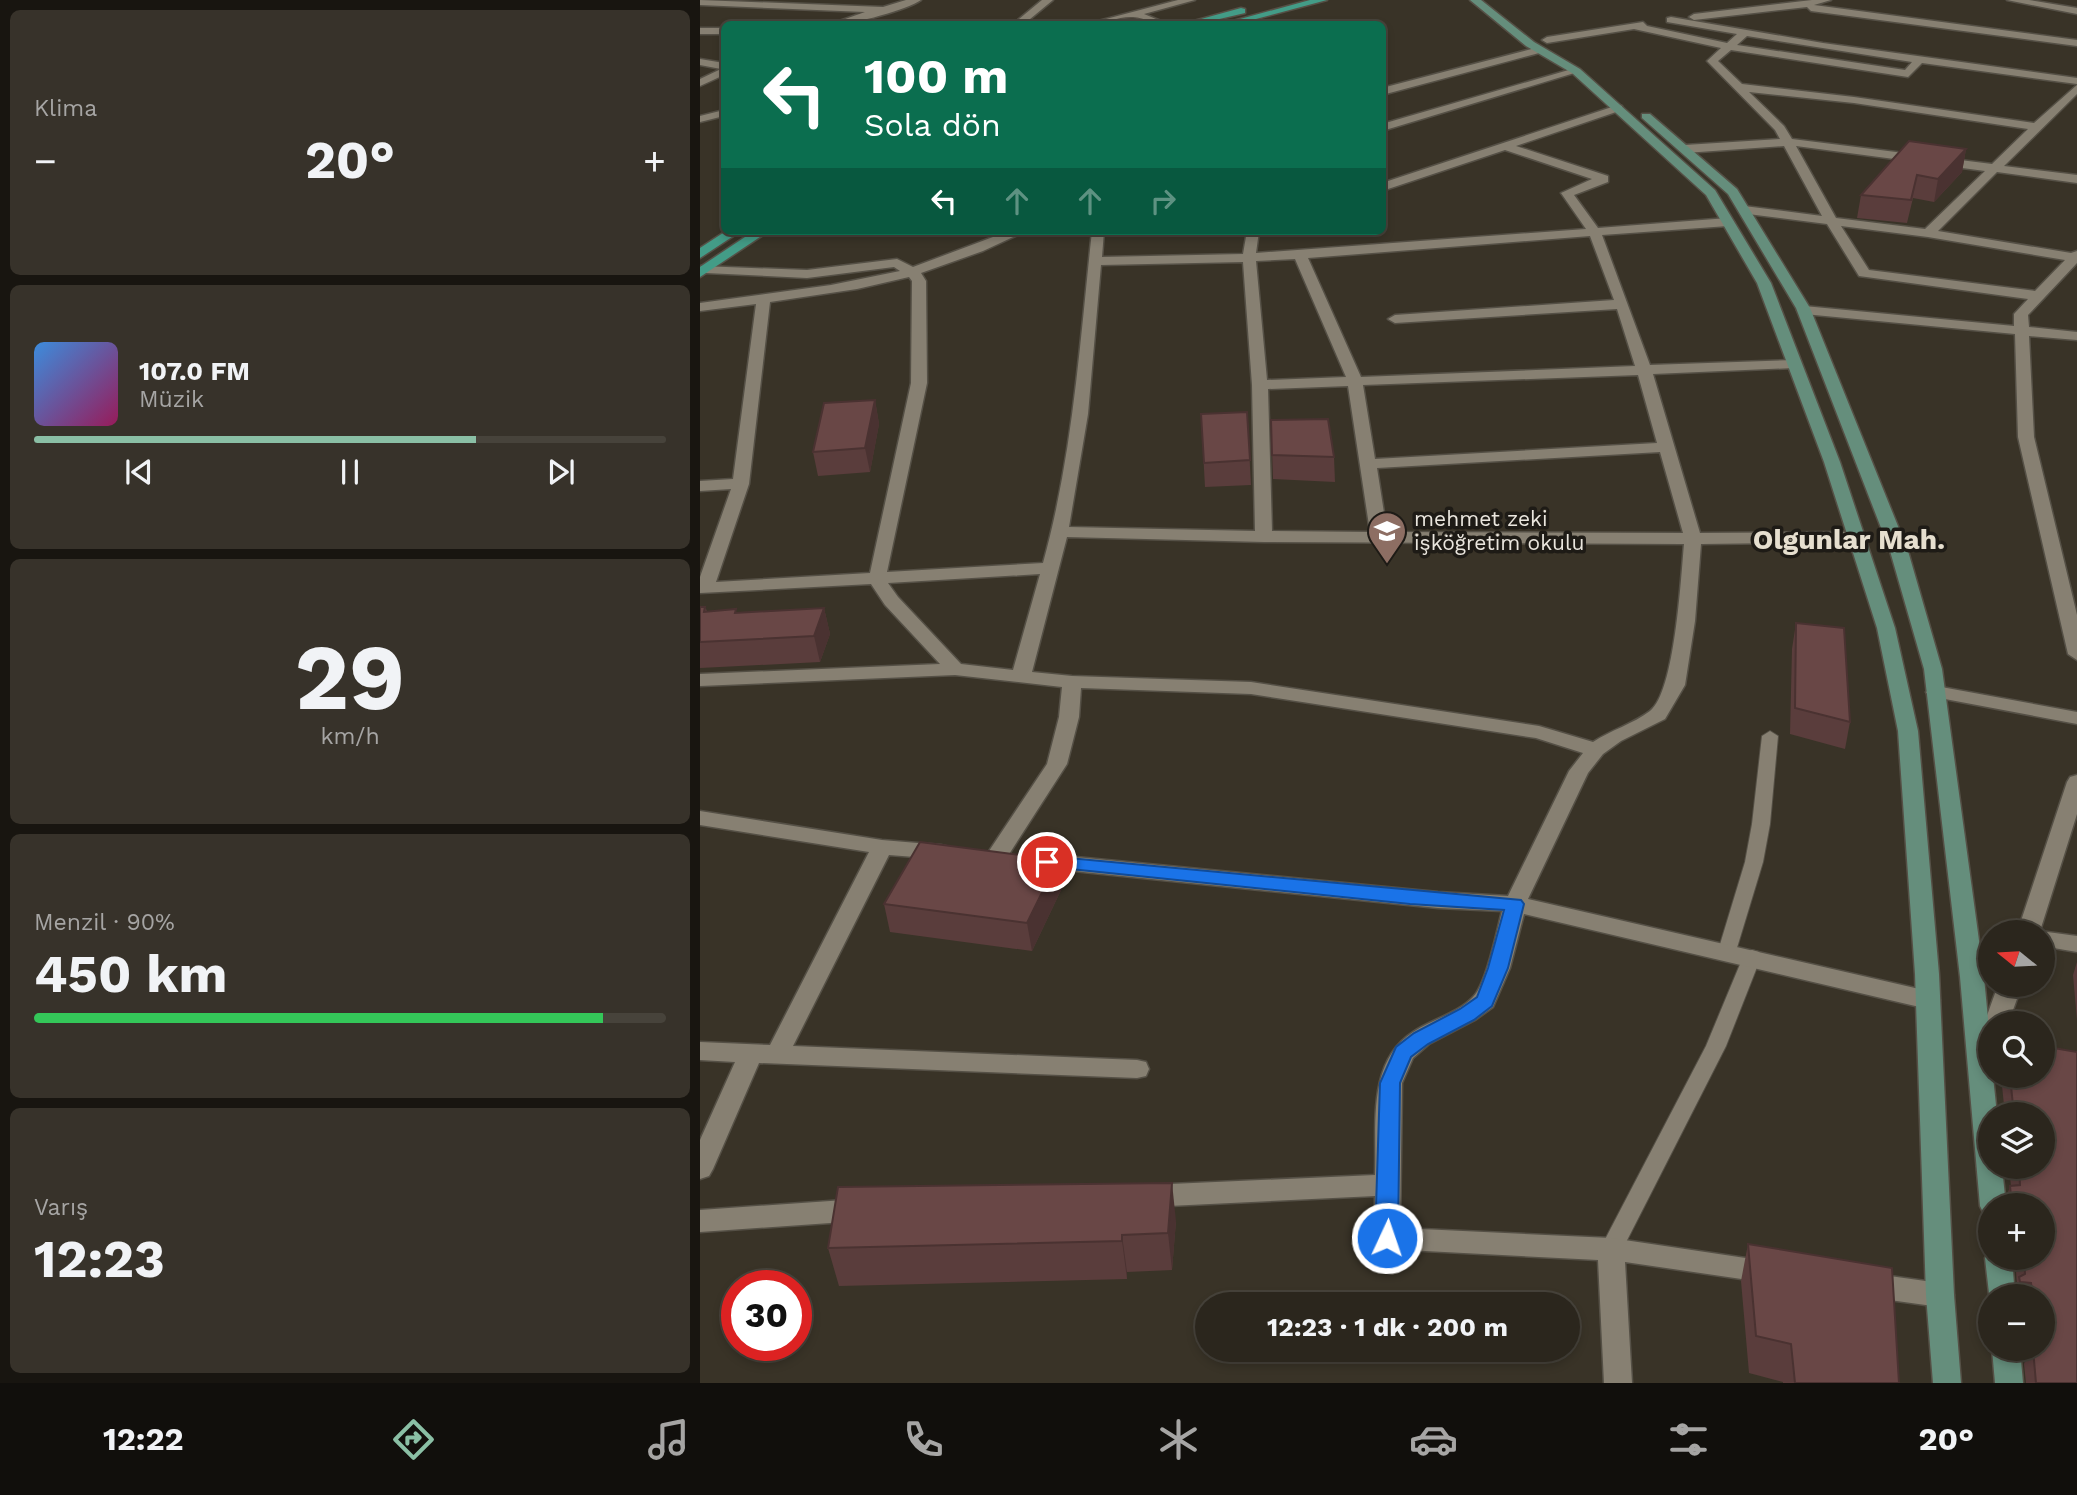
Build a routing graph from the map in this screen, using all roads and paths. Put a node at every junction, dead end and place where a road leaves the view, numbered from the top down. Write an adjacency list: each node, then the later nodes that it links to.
1 (916, 0): 12 (street)
2 (1048, 0): 17 (street)
3 (1189, 0): 14 (street)
4 (1282, 0): 20 (main road)
5 (1322, 0): 21 (main road)
6 (1475, 0): 27 (main road)
7 (1490, 0): 27 (main road)
8 (1826, 0): 11 (street)
9 (2012, 0): 13 (street)
10 (700, 2): 12 (street)
11 (1797, 6): 15 (street); 26 (street)
12 (887, 10): 16 (street)
13 (2077, 12)
14 (1134, 14): 18 (street); 19 (street)
15 (1671, 20): 22 (street); 25 (street)
16 (847, 21)
17 (1022, 21)
18 (1105, 21)
19 (1154, 21)
20 (1200, 21)
21 (1239, 21)
22 (1633, 26): 27 (street); 28 (street)
23 (700, 31): 24 (street)
24 (721, 31)
25 (1745, 33): 28 (street); 29 (street)
26 (2077, 43)
27 (1539, 45): 32 (main road); 36 (street); 39 (street); 47 (main road)
28 (1729, 47): 29 (street); 37 (street)
29 (1920, 59): 34 (street)
30 (700, 62): 31 (street)
31 (721, 66)
32 (1576, 71): 40 (main road); 43 (street)
33 (721, 72): 35 (street)
34 (2077, 81)
35 (700, 83)
36 (1386, 84)
37 (1738, 87): 44 (street); 45 (street)
38 (2077, 88): 44 (street)
39 (1386, 91)
40 (1618, 108): 46 (street); 52 (main road)
41 (721, 114): 42 (street)
42 (700, 119)
43 (1386, 127)
44 (2037, 127): 48 (street)
45 (1788, 142): 47 (street); 48 (street); 53 (street)
46 (1505, 146): 50 (street); 54 (street)
47 (1685, 149): 51 (main road)
48 (1995, 168): 49 (street); 55 (street)
49 (2077, 179)
50 (1386, 186)
51 (1744, 210): 53 (street); 74 (main road)
52 (1728, 222): 54 (street); 78 (main road)
53 (1831, 222): 55 (street); 69 (street)
54 (1595, 233): 63 (street); 72 (street)
55 (1928, 233): 64 (street)
56 (729, 235): 62 (main road)
57 (757, 235): 68 (main road)
58 (978, 235): 67 (street)
59 (1007, 235): 67 (street)
60 (1097, 235): 66 (street)
61 (1252, 235): 65 (street)
62 (700, 254)
63 (1300, 254): 65 (street); 80 (street)
64 (2076, 256): 69 (street)
65 (1249, 258): 66 (street); 81 (street)
66 (1094, 261): 86 (street)
67 (904, 267): 68 (street); 70 (street); 92 (street)
68 (703, 271)
69 (2038, 296): 76 (street)
70 (764, 297): 71 (street); 73 (street); 84 (street)
71 (700, 299)
72 (1622, 304): 75 (street); 79 (street)
73 (700, 307)
74 (1804, 310): 76 (street); 99 (main road)
75 (1395, 319)
76 (2021, 329): 77 (street); 94 (street)
77 (2077, 335)
78 (1794, 364): 79 (street); 89 (main road)
79 (1644, 371): 80 (street); 82 (street)
80 (1355, 381): 81 (street); 83 (street)
81 (1260, 385): 87 (street)
82 (1666, 447): 83 (street); 90 (street)
83 (1369, 464): 88 (street)
84 (741, 484): 85 (street); 93 (street)
85 (700, 486)
86 (1060, 532): 87 (street); 91 (street)
87 (1264, 537): 88 (street)
88 (1379, 537): 90 (street)
89 (1856, 537): 90 (street); 113 (main road)
90 (1693, 539): 102 (street)
91 (1050, 568): 92 (street); 96 (street)
92 (877, 580): 93 (street); 95 (street)
93 (702, 588)
94 (2077, 654)
95 (955, 668): 96 (street); 97 (street)
96 (1021, 676): 98 (street)
97 (700, 680)
98 (1072, 682): 102 (street); 106 (street)
99 (1936, 692): 100 (street); 114 (main road)
100 (2077, 718)
101 (1770, 736): 111 (lane)
102 (1596, 751): 107 (street)
103 (2077, 782): 108 (street)
104 (700, 818): 105 (street)
105 (882, 847): 106 (street); 117 (street)
106 (996, 857): 107 (street)
107 (1515, 904): 111 (street); 121 (street)
108 (2032, 920)
109 (2055, 940): 110 (street)
110 (2077, 944)
111 (1727, 951): 112 (street)
112 (1752, 957): 113 (street); 126 (lane)
113 (1928, 1000): 129 (main road)
114 (1978, 1038)
115 (700, 1051): 116 (street)
116 (751, 1053): 117 (street); 120 (street)
117 (776, 1054): 118 (street)
118 (1138, 1069)
119 (1983, 1088): 122 (main road)
120 (700, 1169)
121 (1390, 1185): 123 (street); 126 (street)
122 (1992, 1193)
123 (1125, 1197)
124 (888, 1208): 125 (street)
125 (700, 1221)
126 (1611, 1249): 127 (street); 131 (street)
127 (1789, 1274)
128 (1844, 1282): 129 (street)
129 (1940, 1295): 132 (main road)
130 (2007, 1361): 133 (main road)
131 (1618, 1383)
132 (1947, 1383)
133 (2009, 1383)

